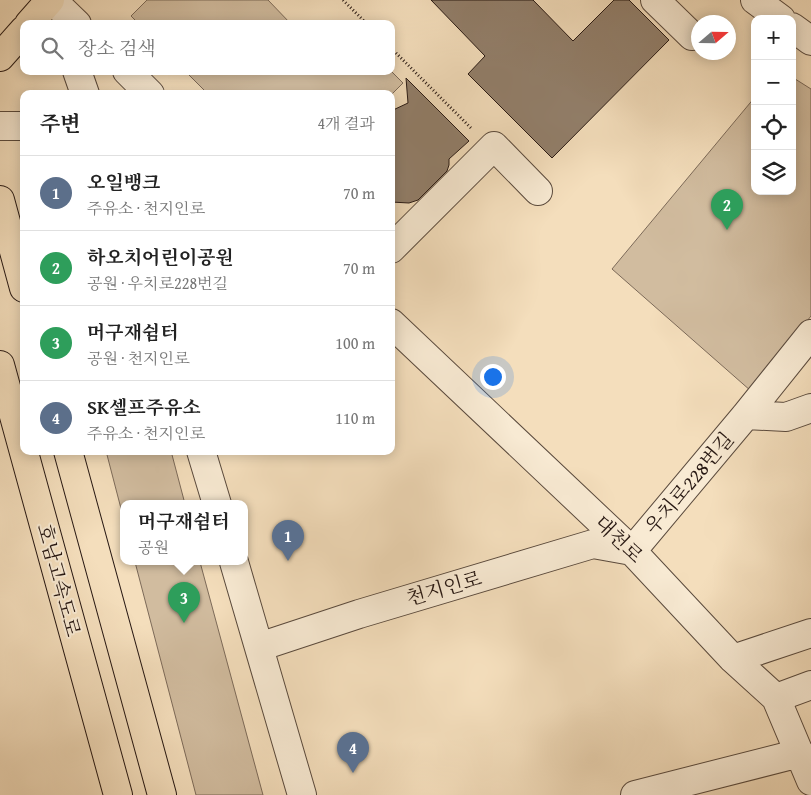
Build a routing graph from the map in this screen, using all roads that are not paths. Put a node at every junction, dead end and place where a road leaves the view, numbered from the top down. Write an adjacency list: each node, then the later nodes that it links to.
1 (51, 0): 5 (main road); 6 (street); 7 (street)
2 (655, 0): 10 (street)
3 (755, 0): 4 (street)
4 (776, 15)
5 (33, 20)
6 (58, 20)
7 (73, 20)
8 (796, 30): 11 (street)
9 (20, 34): 12 (main road)
10 (691, 35)
11 (811, 41)
12 (0, 57)
13 (78, 75): 15 (street)
14 (131, 75): 16 (street)
15 (83, 90)
16 (146, 90)
17 (0, 126): 18 (street)
18 (20, 126)
19 (538, 191): 21 (street)
20 (0, 200): 22 (main road)
21 (395, 246)
22 (20, 273)
23 (395, 327): 33 (street, 대천로)
24 (811, 334): 27 (street, 우치로228번길)
25 (0, 366): 28 (main road, 호남고속도로)
26 (811, 408): 27 (street, 우치로228번길)
27 (746, 415): 33 (street, 우치로228번길)
28 (20, 439)
29 (24, 455): 42 (main road, 호남고속도로)
30 (69, 455): 43 (main road)
31 (202, 455): 32 (street)
32 (216, 500)
33 (632, 550): 36 (street, 천지인로); 37 (street, 대천로)
34 (235, 565): 36 (street)
35 (811, 634): 37 (street)
36 (259, 647): 44 (street)
37 (733, 659): 39 (street, 대천로)
38 (811, 685): 39 (street)
39 (776, 698): 40 (street, 대천로)
40 (800, 753): 41 (street, 대천로); 45 (street)
41 (811, 782)
42 (118, 795)
43 (162, 795)
44 (302, 795)
45 (635, 795)

